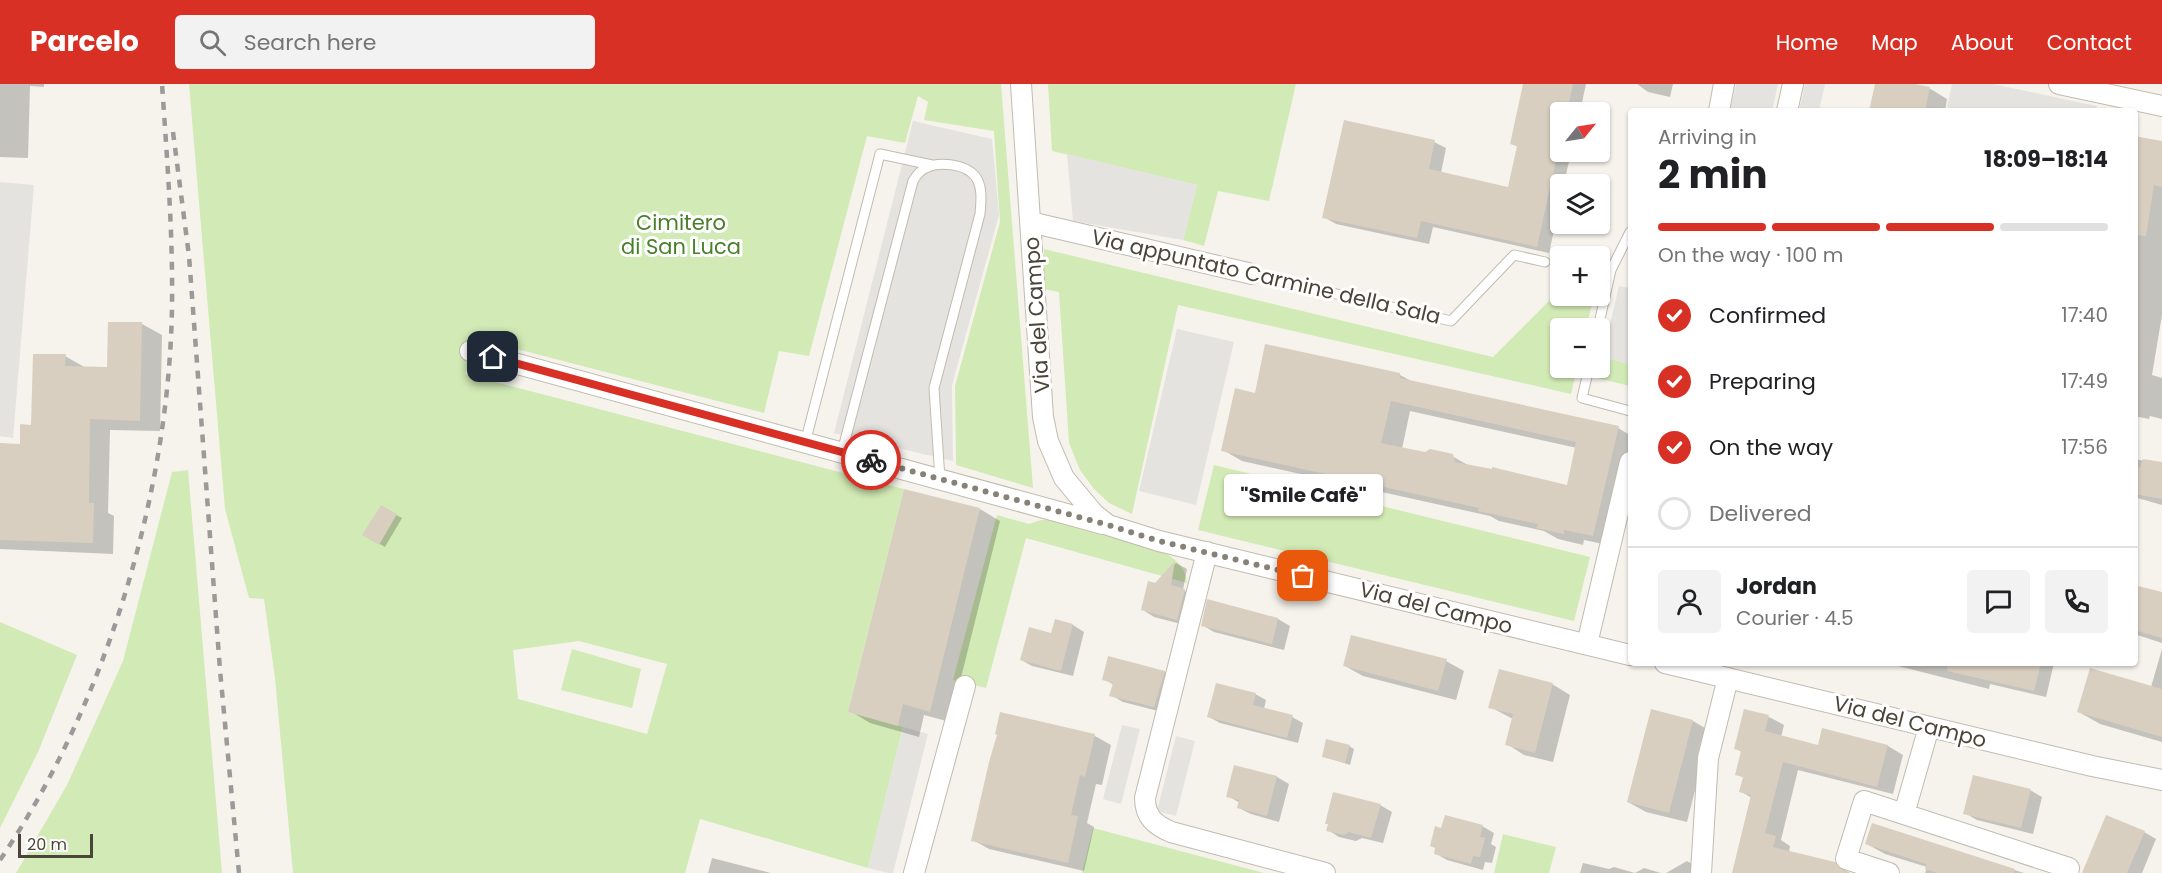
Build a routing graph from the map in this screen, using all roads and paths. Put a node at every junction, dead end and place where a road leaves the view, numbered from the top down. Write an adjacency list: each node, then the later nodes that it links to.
1 (1021, 84): 9 (street, Via del Campo)
2 (1724, 84): 6 (street)
3 (1793, 84): 7 (street)
4 (2059, 84): 5 (street)
5 (2162, 106)
6 (1720, 108)
7 (1788, 108)
8 (934, 165): 17 (lane); 18 (lane); 19 (lane)
9 (1030, 222): 12 (street, Via appuntato Carmine della Sala); 21 (street, Via del Campo)
10 (1628, 236): 13 (lane)
11 (1545, 262): 12 (lane, Via appuntato Carmine della Sala)
12 (1252, 274)
13 (1600, 318)
14 (470, 351): 17 (street, Via del Campo)
15 (1587, 378): 16 (lane)
16 (1628, 410)
17 (805, 442): 18 (street, Via del Campo)
18 (842, 452): 19 (street, Via del Campo)
19 (940, 479): 21 (street, Via del Campo)
20 (1628, 479): 23 (street)
21 (1108, 525): 22 (street, Via del Campo)
22 (1207, 552): 23 (street, Via del Campo); 34 (street)
23 (1587, 644): 24 (street, Via del Campo)
24 (1628, 654)
25 (1678, 666): 26 (street, Via del Campo)
26 (1728, 678): 28 (street, Via del Campo); 35 (street)
27 (965, 686): 33 (street)
28 (1929, 727): 29 (street, Via del Campo); 32 (street)
29 (2092, 766): 30 (street, Via del Campo); 31 (street, Via del Campo)
30 (2162, 780)
31 (2162, 793)
32 (1904, 814): 36 (street); 37 (street)
33 (914, 873)
34 (1325, 873)
35 (1701, 873)
36 (1889, 873)
37 (2068, 873)

